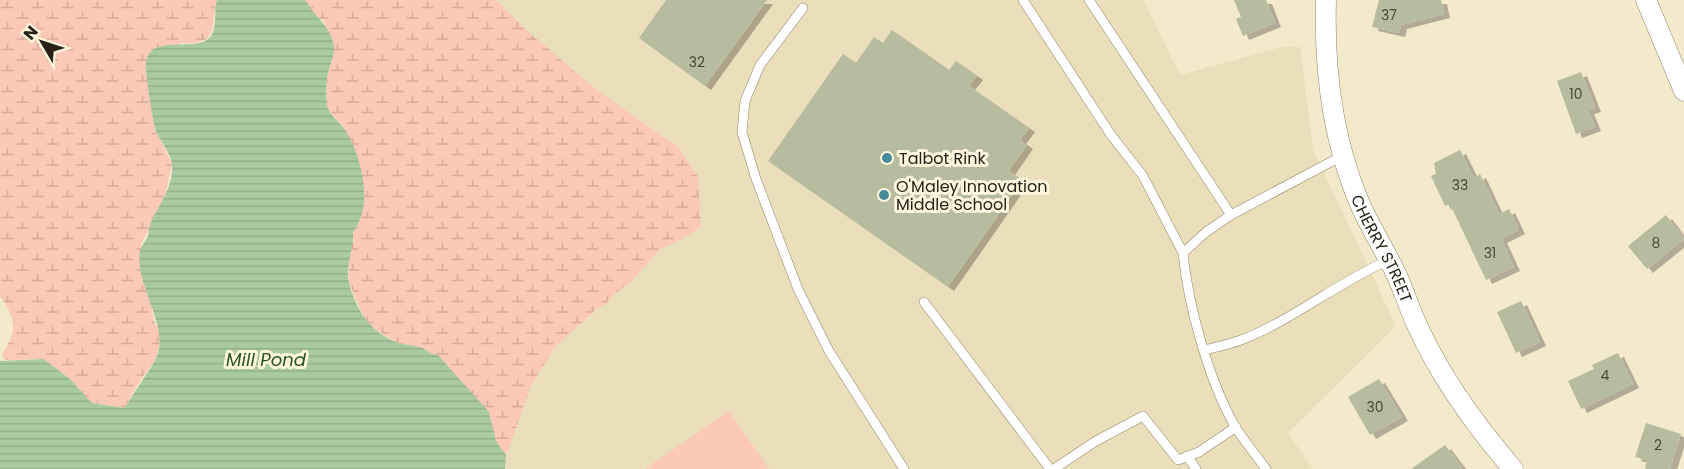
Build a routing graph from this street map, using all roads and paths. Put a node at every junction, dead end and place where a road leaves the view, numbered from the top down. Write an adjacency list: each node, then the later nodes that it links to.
1 (1023, 0): 9 (lane)
2 (1089, 0): 8 (lane)
3 (1326, 0): 7 (street, CHERRY STREET)
4 (1647, 0): 6 (street)
5 (803, 8): 15 (lane)
6 (1684, 91)
7 (1342, 156): 8 (lane); 10 (street, CHERRY STREET)
8 (1231, 215): 9 (lane)
9 (1183, 253): 12 (lane)
10 (1389, 260): 12 (lane); 20 (street, CHERRY STREET)
11 (924, 302): 16 (lane)
12 (1205, 350): 13 (lane)
13 (1236, 427): 14 (lane); 19 (lane)
14 (1187, 456): 17 (lane); 18 (lane)
15 (904, 469)
16 (1050, 469)
17 (1054, 469)
18 (1196, 469)
19 (1266, 469)
20 (1513, 469)

